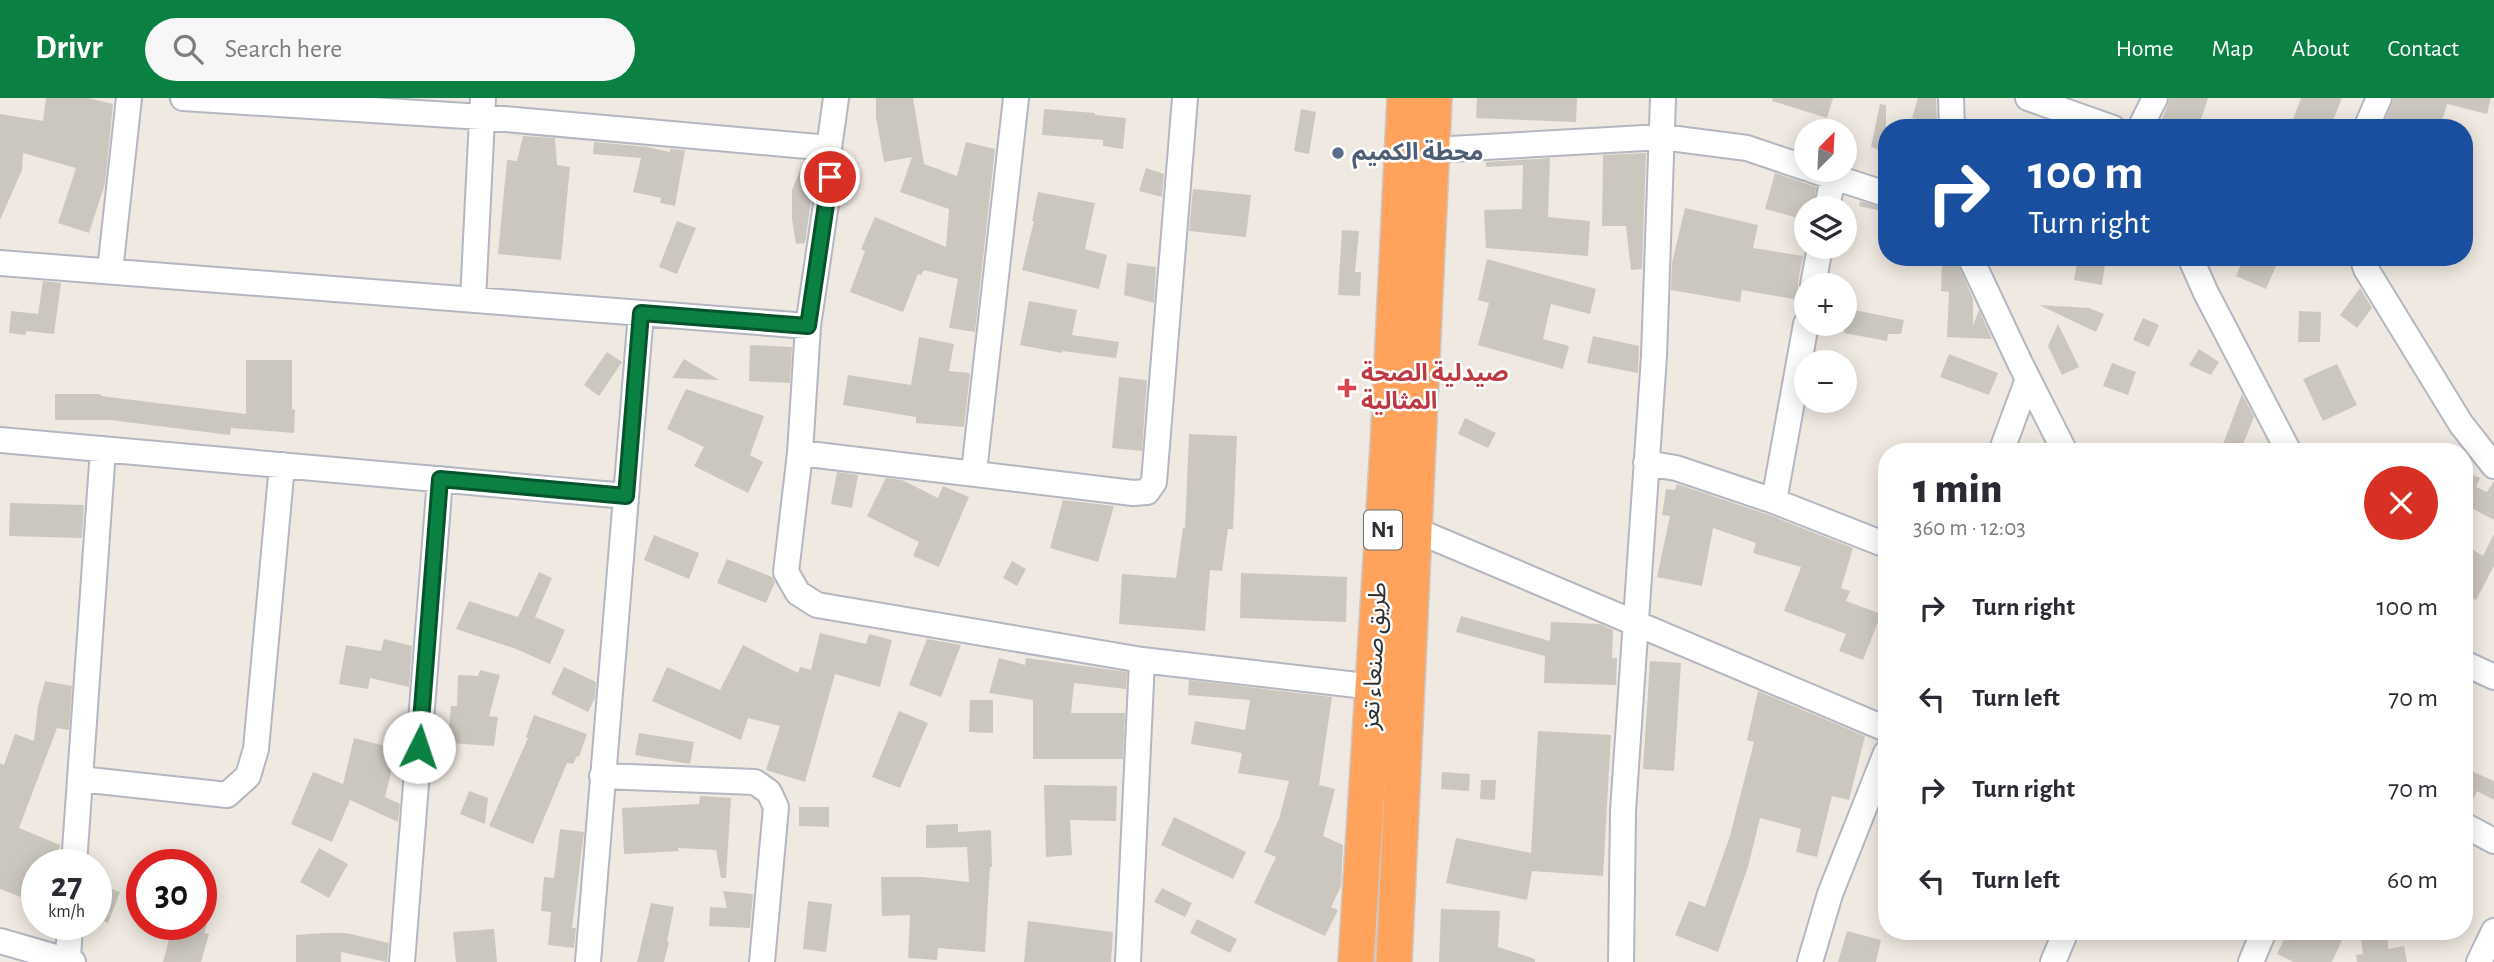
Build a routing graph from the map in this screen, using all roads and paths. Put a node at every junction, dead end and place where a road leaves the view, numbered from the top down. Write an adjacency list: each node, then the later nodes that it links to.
1 (129, 98): 30 (street)
2 (183, 98): 13 (street)
3 (836, 98): 20 (street)
4 (1016, 98): 45 (street)
5 (1185, 98): 45 (street)
6 (1405, 98): 25 (highway, طريق صنعاء تعز / N1)
7 (1434, 98): 21 (highway, طريق صنعاء تعز / N1)
8 (1663, 98): 19 (street)
9 (1951, 98): 15 (street)
10 (2028, 98): 16 (street)
11 (2155, 98): 17 (street)
12 (2379, 98): 18 (street)
13 (308, 102): 14 (street)
14 (482, 107): 20 (street); 31 (street)
15 (1952, 119)
16 (2088, 119)
17 (2144, 119)
18 (2370, 119)
19 (1662, 137): 21 (street); 22 (street); 42 (street)
20 (829, 148): 33 (street)
21 (1432, 150): 25 (highway, طريق صنعاء تعز / N1)
22 (1794, 164)
23 (1850, 182): 24 (street)
24 (1878, 191)
25 (1415, 218): 49 (highway, طريق صنعاء تعز / N1); 55 (highway, طريق صنعاء تعز / N1)
26 (0, 263): 30 (street)
27 (1974, 266): 35 (street)
28 (2194, 266): 39 (street)
29 (2365, 266): 44 (street)
30 (110, 271): 31 (street)
31 (473, 300): 32 (street)
32 (641, 313): 33 (street); 47 (street)
33 (808, 326): 41 (street)
34 (1804, 336): 48 (street)
35 (2028, 379): 37 (street); 38 (street)
36 (0, 440): 40 (street)
37 (2004, 443)
38 (2060, 443)
39 (2284, 443)
40 (103, 449): 43 (street); 59 (street)
41 (800, 453): 45 (street); 52 (street)
42 (1647, 463): 48 (street); 51 (street)
43 (282, 465): 46 (street); 59 (street)
44 (2494, 466)
45 (974, 472)
46 (440, 479): 47 (street); 69 (street)
47 (626, 496): 58 (street)
48 (1774, 501): 50 (street)
49 (1413, 529): 51 (street); 74 (highway, طريق صنعاء تعز / N1)
50 (1878, 542)
51 (1636, 624): 56 (street); 75 (street)
52 (1142, 660): 55 (street); 72 (street)
53 (2473, 667): 54 (street)
54 (2494, 677)
55 (1374, 687): 73 (highway, طريق صنعاء تعز / N1)
56 (1878, 726)
57 (1878, 773): 76 (street)
58 (602, 776): 70 (street); 71 (street)
59 (80, 779): 62 (street)
60 (2473, 830): 61 (street)
61 (2494, 841)
62 (75, 849)
63 (2494, 931): 79 (street)
64 (70, 940): 68 (street)
65 (2062, 940): 77 (street)
66 (2260, 940): 78 (street)
67 (0, 941): 68 (street)
68 (71, 961)
69 (402, 962)
70 (588, 962)
71 (762, 962)
72 (1128, 962)
73 (1356, 962)
74 (1394, 962)
75 (1621, 962)
76 (1810, 962)
77 (2053, 962)
78 (2250, 962)
79 (2479, 962)

